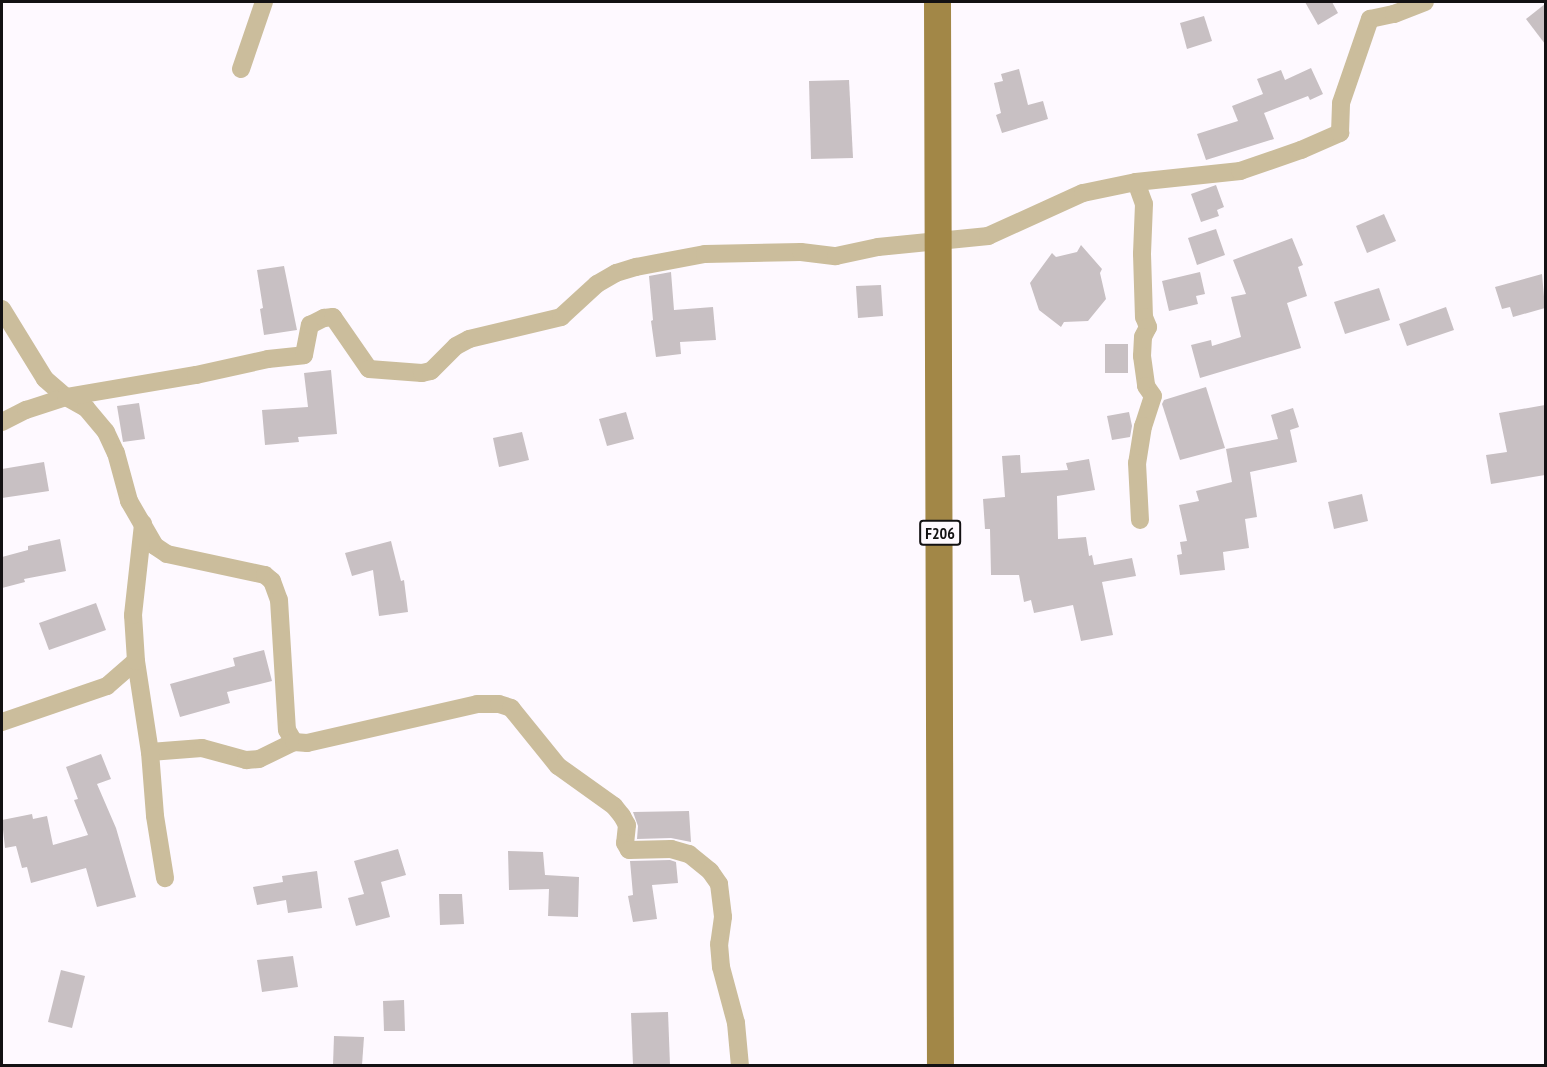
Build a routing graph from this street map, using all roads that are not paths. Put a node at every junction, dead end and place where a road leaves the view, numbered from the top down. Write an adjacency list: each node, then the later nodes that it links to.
1 (264, 2): 4 (street)
2 (937, 2): 6 (main road, F206)
3 (1425, 2): 5 (street)
4 (241, 69)
5 (1136, 182): 6 (street); 10 (street)
6 (938, 243): 8 (street); 18 (main road, F206)
7 (2, 309): 8 (street)
8 (66, 397): 9 (street); 11 (street)
9 (2, 422)
10 (1140, 520)
11 (143, 524): 12 (street); 14 (street)
12 (136, 661): 13 (street); 15 (street)
13 (2, 723)
14 (294, 742): 15 (street); 17 (street)
15 (150, 752): 16 (street)
16 (165, 878)
17 (740, 1065)
18 (940, 1065)

